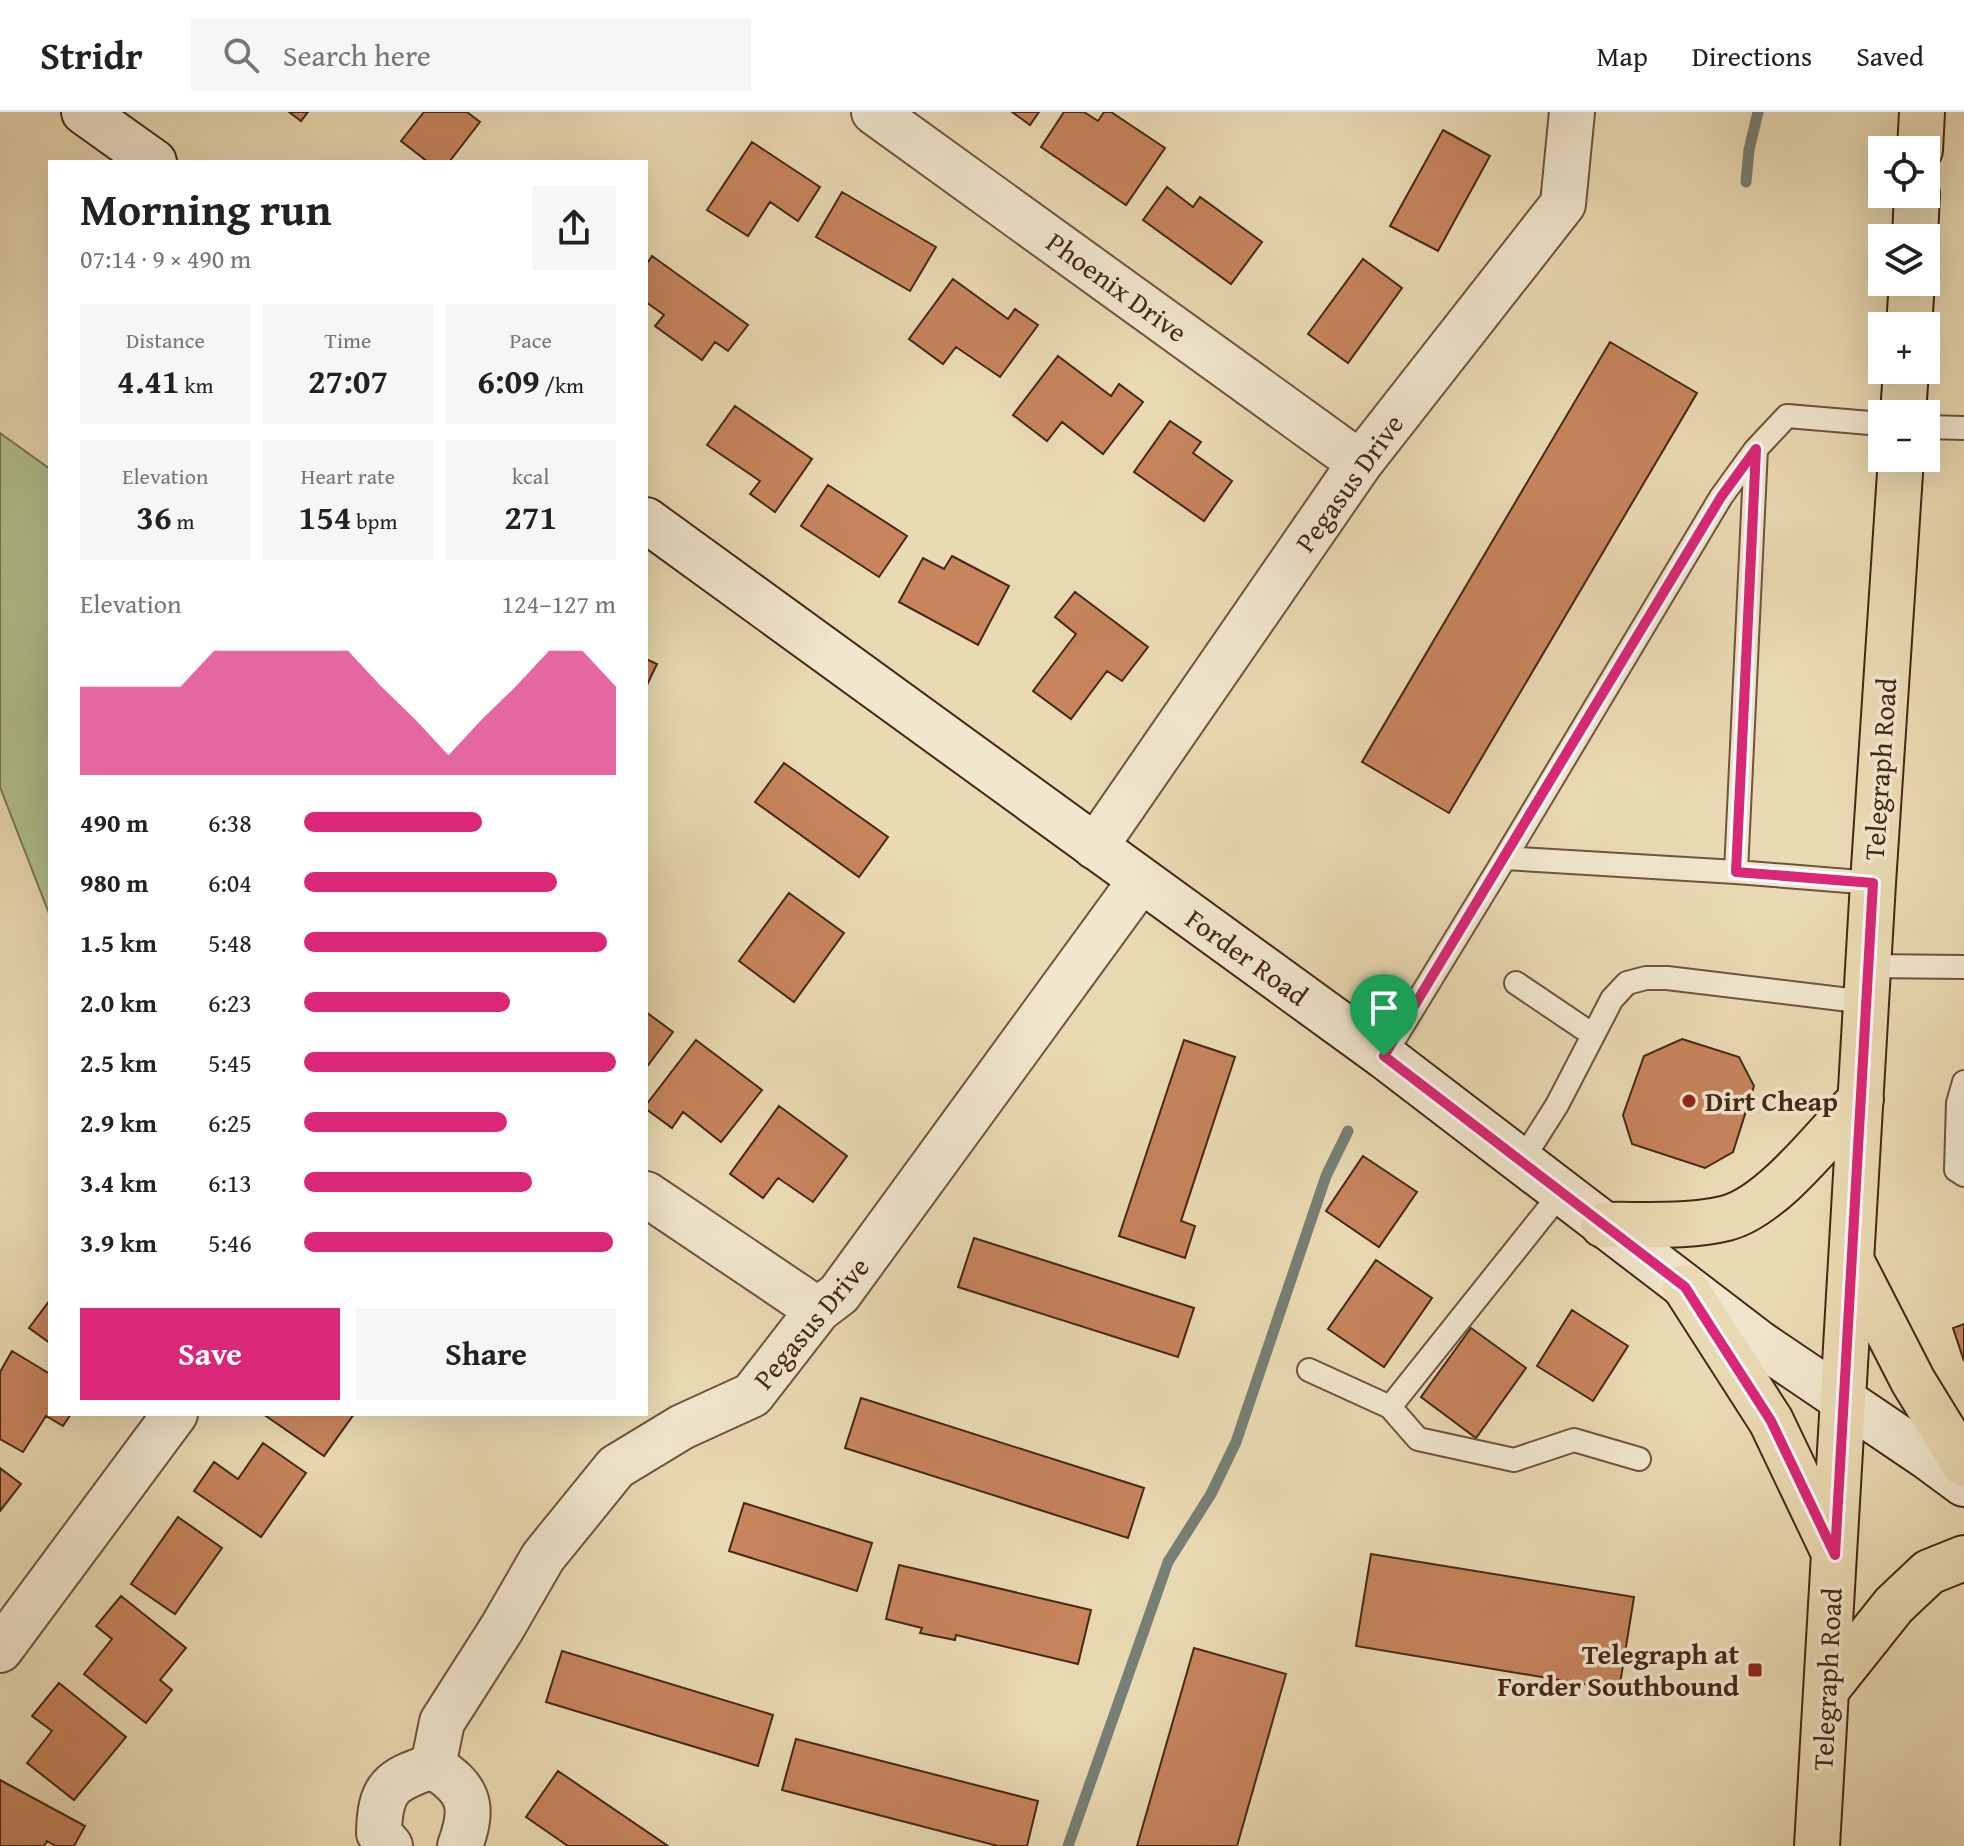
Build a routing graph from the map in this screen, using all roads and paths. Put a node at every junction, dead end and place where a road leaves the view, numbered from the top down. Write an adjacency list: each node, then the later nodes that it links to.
1 (84, 112): 6 (street)
2 (874, 112): 11 (street, Phoenix Drive)
3 (1572, 112): 11 (street, Pegasus Drive)
4 (1922, 112): 5 (main road)
5 (1921, 136)
6 (151, 160)
7 (1868, 423): 10 (lane)
8 (1940, 427): 9 (lane)
9 (1964, 428)
10 (1756, 449): 15 (lane); 16 (lane)
11 (1360, 463): 14 (street, Pegasus Drive)
12 (1900, 472): 18 (main road, Telegraph Road)
13 (648, 521): 14 (street, Forder Road)
14 (1095, 847): 17 (street, Forder Road)
15 (1505, 858): 16 (lane); 23 (lane)
16 (1736, 872): 18 (lane)
17 (1141, 880): 23 (street, Forder Road); 33 (street, Pegasus Drive)
18 (1873, 883): 21 (main road, Telegraph Road)
19 (1964, 967): 21 (lane)
20 (1516, 983): 22 (lane)
21 (1867, 984): 22 (lane); 25 (main road, Telegraph Road)
22 (1593, 1035): 26 (lane)
23 (1384, 1056): 26 (street, Forder Road)
24 (1964, 1082): 27 (lane)
25 (1861, 1099): 30 (main road); 31 (main road, Telegraph Road)
26 (1521, 1162): 28 (street, Forder Road)
27 (1964, 1175)
28 (1561, 1193): 30 (street, Forder Road); 36 (lane)
29 (648, 1195): 33 (street)
30 (1603, 1225): 32 (street, Forder Road)
31 (1852, 1262): 35 (main road, Telegraph Road); 39 (main road)
32 (1685, 1287): 35 (street, Forder Road); 41 (main road)
33 (818, 1310): 45 (street, Pegasus Drive)
34 (1309, 1370): 36 (lane)
35 (1844, 1401): 40 (street, Forder Road); 41 (main road, Telegraph Road)
36 (1390, 1407): 38 (lane)
37 (174, 1416): 43 (street)
38 (1639, 1459)
39 (1964, 1464)
40 (1964, 1484)
41 (1835, 1555): 44 (main road, Telegraph Road)
42 (1964, 1558): 44 (main road)
43 (0, 1650)
44 (1827, 1689): 46 (main road, Telegraph Road)
45 (433, 1766): 47 (street); 48 (street)
46 (1821, 1842)
47 (390, 1846)
48 (460, 1846)

